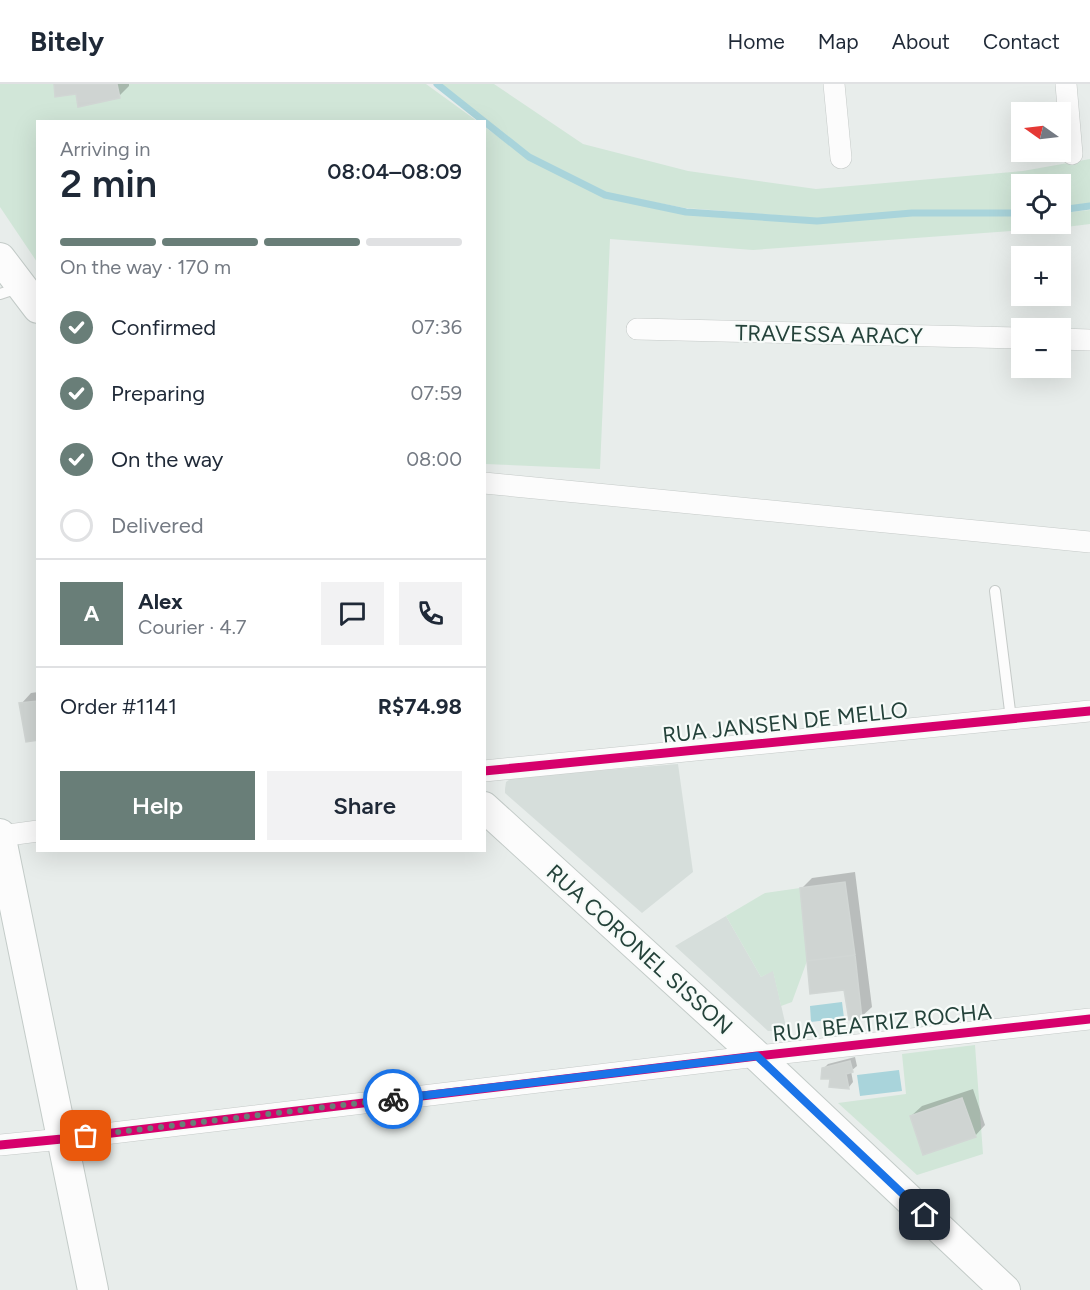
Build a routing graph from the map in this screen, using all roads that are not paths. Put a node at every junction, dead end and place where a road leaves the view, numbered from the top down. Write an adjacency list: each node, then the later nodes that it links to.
1 (834, 84): 4 (street)
2 (1066, 84): 3 (street)
3 (1072, 154)
4 (841, 158)
5 (0, 258): 6 (main road)
6 (19, 296)
7 (637, 329): 8 (street, TRAVESSA ARACY)
8 (1011, 338)
9 (1071, 339): 10 (street)
10 (1090, 340)
11 (486, 483): 12 (street)
12 (1090, 542)
13 (995, 591): 15 (lane)
14 (1090, 711): 15 (street, RUA JANSEN DE MELLO)
15 (1011, 719): 16 (street, RUA JANSEN DE MELLO)
16 (486, 771)
17 (486, 809): 21 (main road, RUA CORONEL SISSON)
18 (36, 831): 19 (street)
19 (0, 835): 22 (main road)
20 (1090, 1019): 21 (street, RUA BEATRIZ ROCHA)
21 (757, 1056): 22 (street, RUA BEATRIZ ROCHA); 25 (main road, RUA CORONEL SISSON)
22 (62, 1139): 23 (street, RUA BEATRIZ ROCHA); 24 (main road)
23 (0, 1145)
24 (93, 1290)
25 (1005, 1290)

